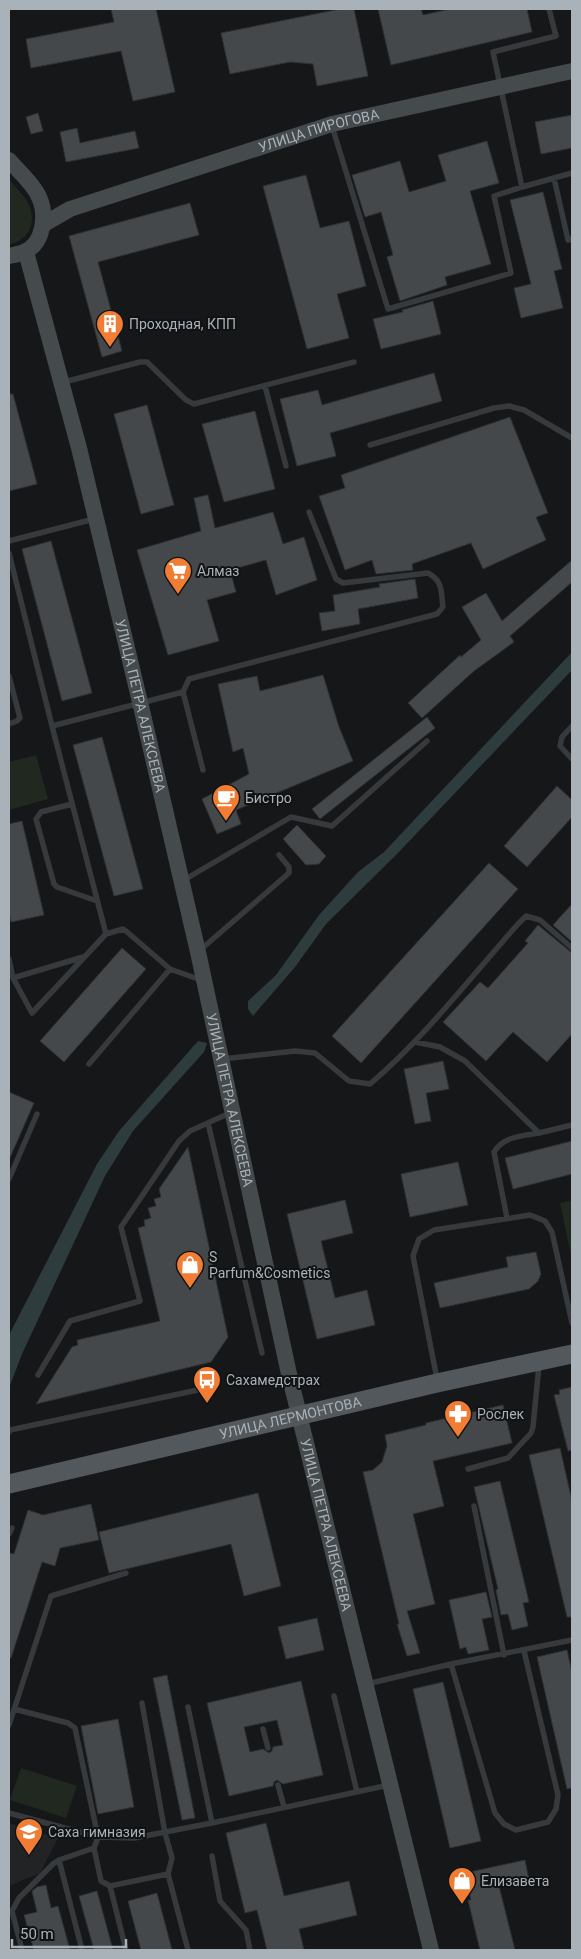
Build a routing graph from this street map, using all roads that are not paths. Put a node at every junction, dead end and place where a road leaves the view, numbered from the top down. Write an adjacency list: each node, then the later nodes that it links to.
1 (549, 9): 3 (lane)
2 (572, 71): 3 (street, УЛИЦА ПИРОГОВА)
3 (502, 86): 4 (street, УЛИЦА ПИРОГОВА); 8 (lane)
4 (332, 124): 8 (lane); 10 (street, УЛИЦА ПИРОГОВА)
5 (9, 160): 9 (street)
6 (572, 173): 7 (lane)
7 (554, 178): 8 (lane); 12 (lane)
8 (522, 187)
9 (39, 196): 10 (street); 11 (street)
10 (70, 209): 11 (street, УЛИЦА ПИРОГОВА)
11 (44, 224): 13 (street)
12 (572, 239)
13 (26, 252): 14 (street); 16 (street, УЛИЦА ПЕТРА АЛЕКСЕЕВА)
14 (9, 256)
15 (354, 362): 17 (lane)
16 (62, 383): 17 (lane); 22 (street, УЛИЦА ПЕТРА АЛЕКСЕЕВА)
17 (265, 386): 20 (lane)
18 (572, 438): 19 (lane)
19 (370, 445)
20 (286, 466)
21 (309, 512): 26 (lane)
22 (96, 518): 23 (lane); 27 (street, УЛИЦА ПЕТРА АЛЕКСЕЕВА)
23 (9, 541)
24 (9, 555): 29 (lane)
25 (9, 676): 28 (lane)
26 (183, 692): 27 (lane); 33 (lane)
27 (140, 702): 29 (lane); 36 (street, УЛИЦА ПЕТРА АЛЕКСЕЕВА)
28 (9, 724)
29 (52, 726): 34 (lane)
30 (572, 726): 32 (lane)
31 (427, 742): 36 (lane)
32 (572, 759)
33 (203, 770)
34 (72, 804): 37 (lane); 37 (lane)
35 (279, 855): 40 (lane)
36 (182, 881): 40 (street, УЛИЦА ПЕТРА АЛЕКСЕЕВА)
37 (97, 900): 38 (lane)
38 (106, 934): 41 (lane); 43 (lane)
39 (572, 948): 46 (lane)
40 (198, 952): 45 (street, УЛИЦА ПЕТРА АЛЕКСЕЕВА)
41 (84, 957): 44 (lane); 44 (lane)
42 (9, 959): 44 (lane)
43 (170, 970): 45 (lane); 48 (lane)
44 (13, 978)
45 (203, 980): 47 (street, УЛИЦА ПЕТРА АЛЕКСЕЕВА)
46 (415, 1042): 47 (lane); 53 (lane)
47 (221, 1059): 49 (street, УЛИЦА ПЕТРА АЛЕКСЕЕВА)
48 (89, 1064)
49 (232, 1112): 51 (lane); 63 (street, УЛИЦА ПЕТРА АЛЕКСЕЕВА)
50 (37, 1114): 54 (lane)
51 (208, 1123): 57 (lane); 60 (lane)
52 (572, 1125): 53 (lane)
53 (539, 1132): 55 (lane)
54 (9, 1179)
55 (507, 1218): 56 (lane); 61 (lane)
56 (572, 1323)
57 (262, 1353)
58 (572, 1354): 59 (main road, УЛИЦА ЛЕРМОНТОВА)
59 (539, 1361): 61 (main road, УЛИЦА ЛЕРМОНТОВА); 65 (lane)
60 (38, 1375)
61 (437, 1383): 63 (main road, УЛИЦА ЛЕРМОНТОВА)
62 (207, 1388): 64 (lane)
63 (301, 1416): 66 (main road, УЛИЦА ЛЕРМОНТОВА); 73 (street, УЛИЦА ПЕТРА АЛЕКСЕЕВА)
64 (9, 1432)
65 (468, 1469)
66 (9, 1484)
67 (474, 1506): 71 (lane)
68 (126, 1573): 77 (lane)
69 (572, 1640): 70 (lane)
70 (524, 1651): 71 (lane); 72 (lane)
71 (504, 1655): 72 (lane)
72 (451, 1664): 73 (lane)
73 (367, 1684): 81 (street, УЛИЦА ПЕТРА АЛЕКСЕЕВА)
74 (334, 1696): 83 (lane)
75 (142, 1703): 87 (lane)
76 (188, 1707): 86 (lane)
77 (14, 1709): 78 (lane); 88 (lane)
78 (9, 1725)
79 (263, 1728): 80 (lane)
80 (268, 1748)
81 (391, 1784): 83 (lane); 99 (street, УЛИЦА ПЕТРА АЛЕКСЕЕВА)
82 (278, 1785): 84 (lane)
83 (357, 1792): 84 (lane)
84 (284, 1807): 86 (lane)
85 (9, 1813): 88 (lane)
86 (212, 1823): 87 (lane)
87 (165, 1833): 88 (lane); 92 (lane)
88 (98, 1837): 89 (lane)
89 (94, 1848): 91 (lane); 93 (lane)
90 (212, 1856): 98 (lane)
91 (59, 1860): 94 (lane); 95 (lane)
92 (168, 1874): 93 (lane); 97 (lane)
93 (110, 1886): 96 (lane)
94 (22, 1950)
95 (82, 1950)
96 (126, 1950)
97 (188, 1950)
98 (250, 1950)
99 (432, 1950)

